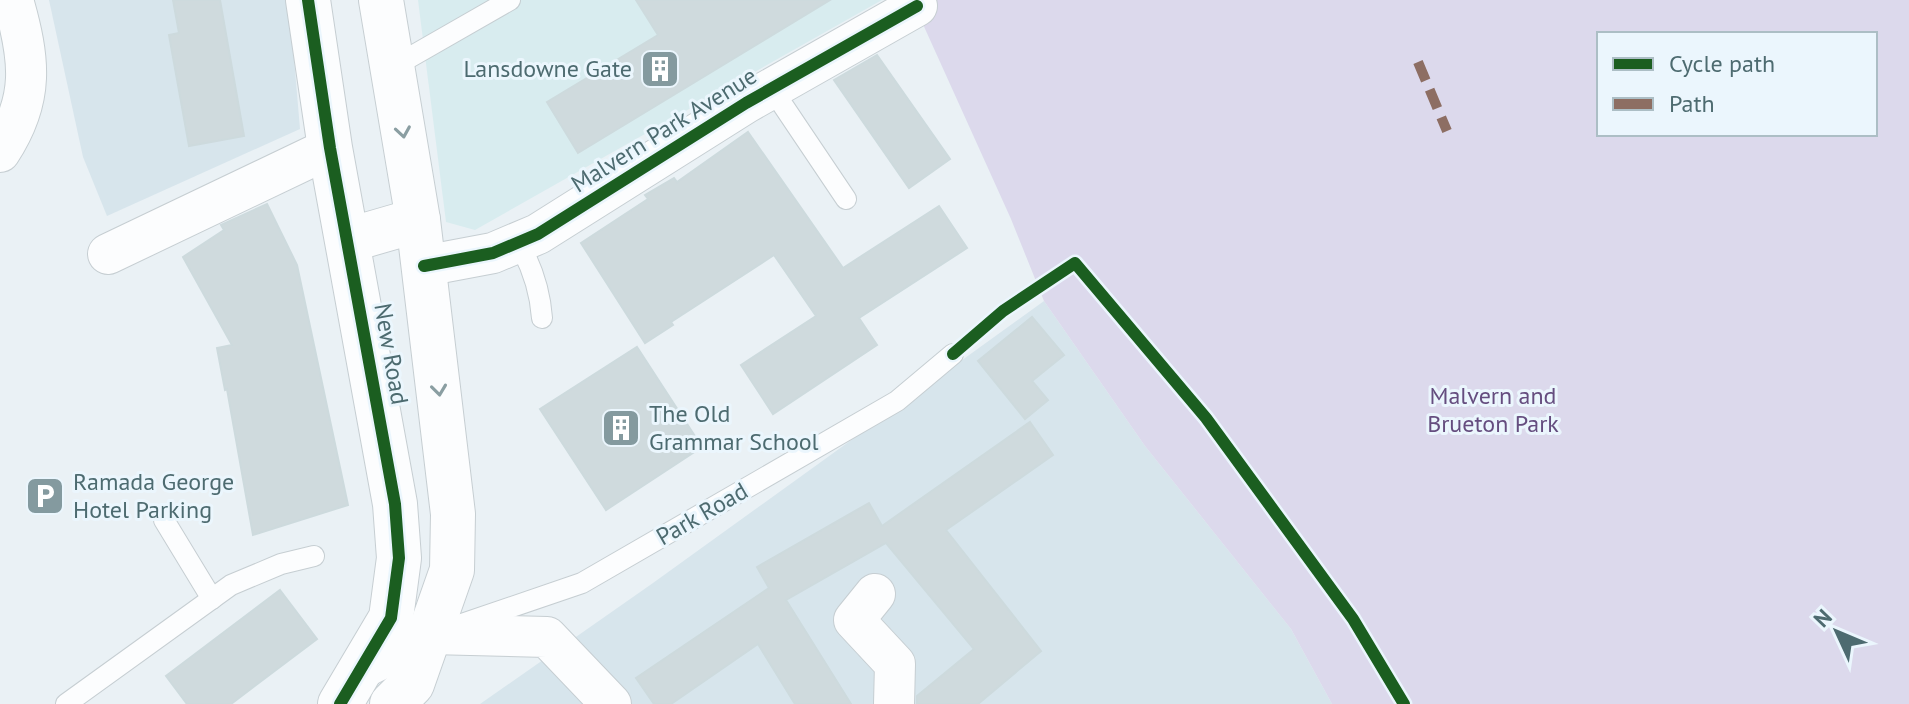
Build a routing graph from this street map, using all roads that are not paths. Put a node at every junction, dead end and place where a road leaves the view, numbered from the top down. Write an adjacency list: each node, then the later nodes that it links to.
1 (13, 0): 9 (street)
2 (308, 0): 8 (street, New Road)
3 (381, 0): 6 (street, New Road)
4 (510, 0): 6 (lane)
5 (917, 6): 7 (street, Malvern Park Avenue)
6 (393, 67): 11 (street, New Road, one-way to 11)
7 (772, 89): 10 (lane); 13 (street, Malvern Park Avenue)
8 (330, 148): 12 (street, New Road); 14 (street)
9 (0, 152)
10 (846, 199)
11 (418, 220): 12 (street); 15 (street, New Road)
12 (349, 240): 23 (street, New Road)
13 (518, 242): 15 (street, Malvern Park Avenue); 16 (lane)
14 (108, 254)
15 (424, 266): 22 (street, New Road, one-way to 22)
16 (542, 318)
17 (953, 354): 22 (lane, Park Road)
18 (164, 520): 21 (lane)
19 (314, 556): 21 (lane)
20 (875, 594): 27 (street)
21 (212, 599): 24 (lane)
22 (431, 634): 23 (street); 25 (street, New Road); 26 (street)
23 (350, 687)
24 (66, 704)
25 (392, 704)
26 (611, 704)
27 (894, 704)

